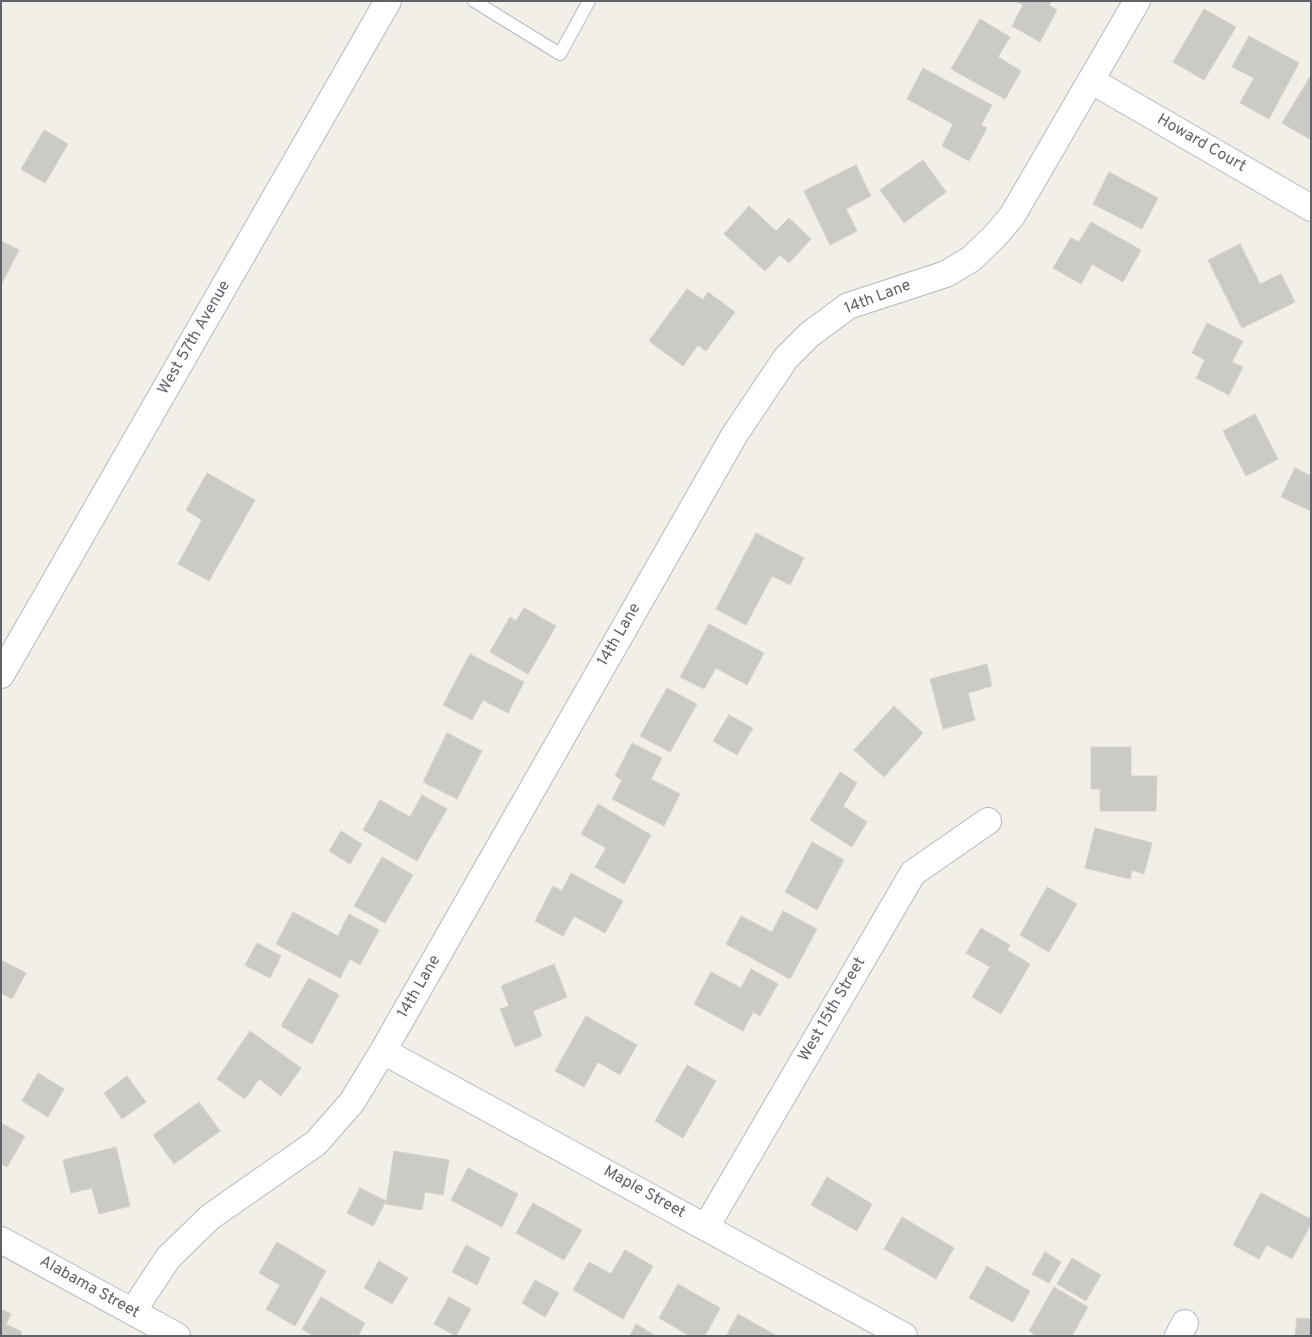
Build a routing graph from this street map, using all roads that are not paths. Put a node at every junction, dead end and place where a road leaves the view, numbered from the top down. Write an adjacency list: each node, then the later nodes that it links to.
1 (388, 1): 7 (street, West 57th Avenue)
2 (474, 1): 3 (lane)
3 (589, 1)
4 (1137, 1): 5 (street, 14th Lane)
5 (1092, 81): 6 (street, Howard Court); 9 (street, 14th Lane)
6 (1311, 208)
7 (1, 674)
8 (988, 821): 10 (street, West 15th Street)
9 (383, 1051): 10 (street, Maple Street); 12 (street, 14th Lane)
10 (706, 1227): 14 (street, Maple Street)
11 (1, 1240): 12 (street, Alabama Street)
12 (133, 1311): 13 (street, Alabama Street)
13 (177, 1336)
14 (904, 1336)

